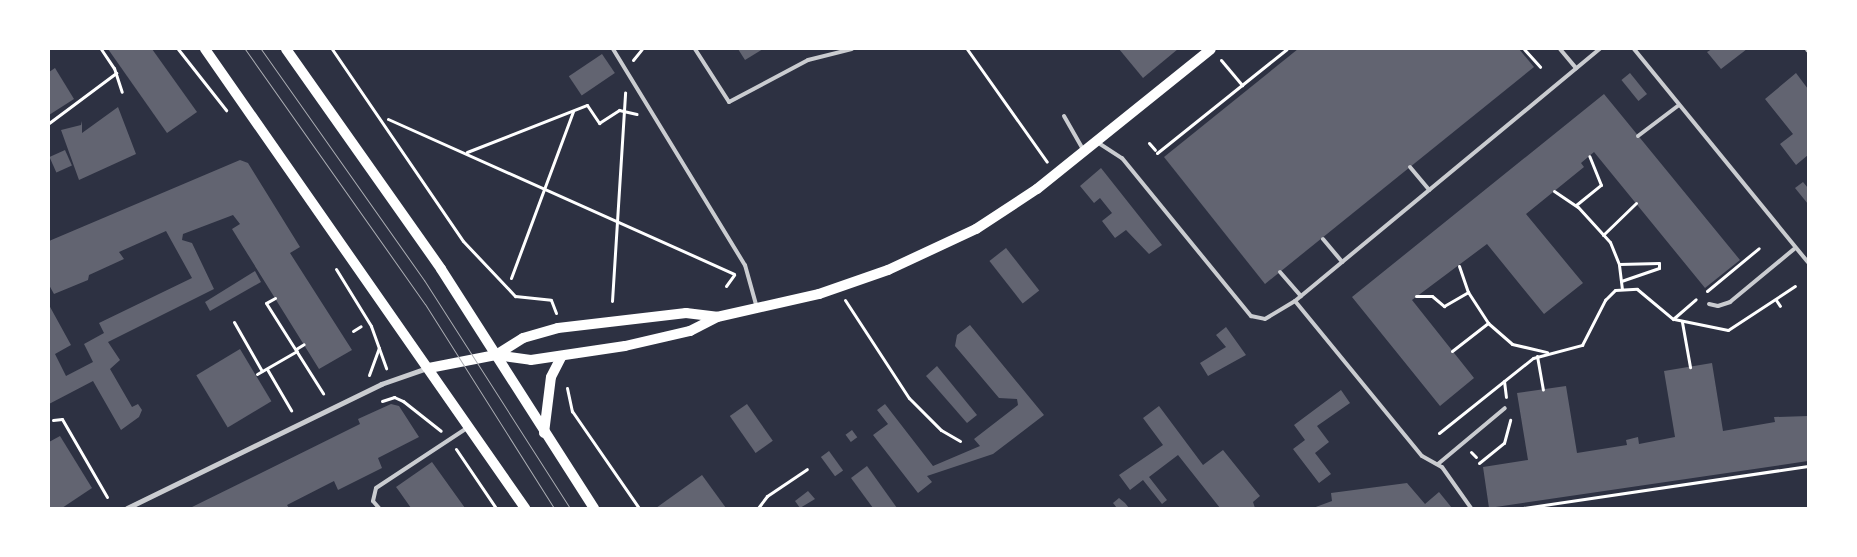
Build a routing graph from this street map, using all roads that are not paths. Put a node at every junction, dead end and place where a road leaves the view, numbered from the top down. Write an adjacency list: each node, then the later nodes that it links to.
1 (205, 49): 30 (main road)
2 (286, 49): 28 (main road)
3 (613, 49): 26 (lane)
4 (695, 49): 5 (lane)
5 (852, 49)
6 (1211, 49): 14 (main road)
7 (1560, 49): 10 (lane)
8 (1600, 49): 10 (lane)
9 (1634, 49): 11 (lane)
10 (1576, 68): 17 (lane)
11 (1679, 105): 13 (lane); 19 (lane)
12 (1064, 116): 15 (lane)
13 (1638, 136)
14 (1097, 142): 15 (main road); 24 (lane)
15 (1084, 152): 26 (main road)
16 (1410, 167): 17 (lane)
17 (1429, 190): 20 (lane)
18 (1323, 239): 20 (lane)
19 (1794, 249): 21 (lane); 25 (lane)
20 (1342, 262): 23 (lane)
21 (1808, 262)
22 (1280, 272): 23 (lane)
23 (1301, 296): 24 (lane)
24 (1296, 301): 34 (lane)
25 (1710, 304)
26 (758, 308): 27 (main road)
27 (717, 317): 28 (main road); 29 (main road)
28 (496, 355): 29 (main road); 30 (main road); 33 (main road)
29 (561, 357): 33 (main road)
30 (429, 368): 32 (main road); 35 (street)
31 (1505, 408): 34 (lane)
32 (469, 426): 36 (lane); 37 (main road)
33 (544, 433): 38 (main road)
34 (1438, 464): 39 (lane)
35 (127, 508)
36 (379, 508)
37 (525, 508)
38 (594, 508)
39 (1471, 508)

